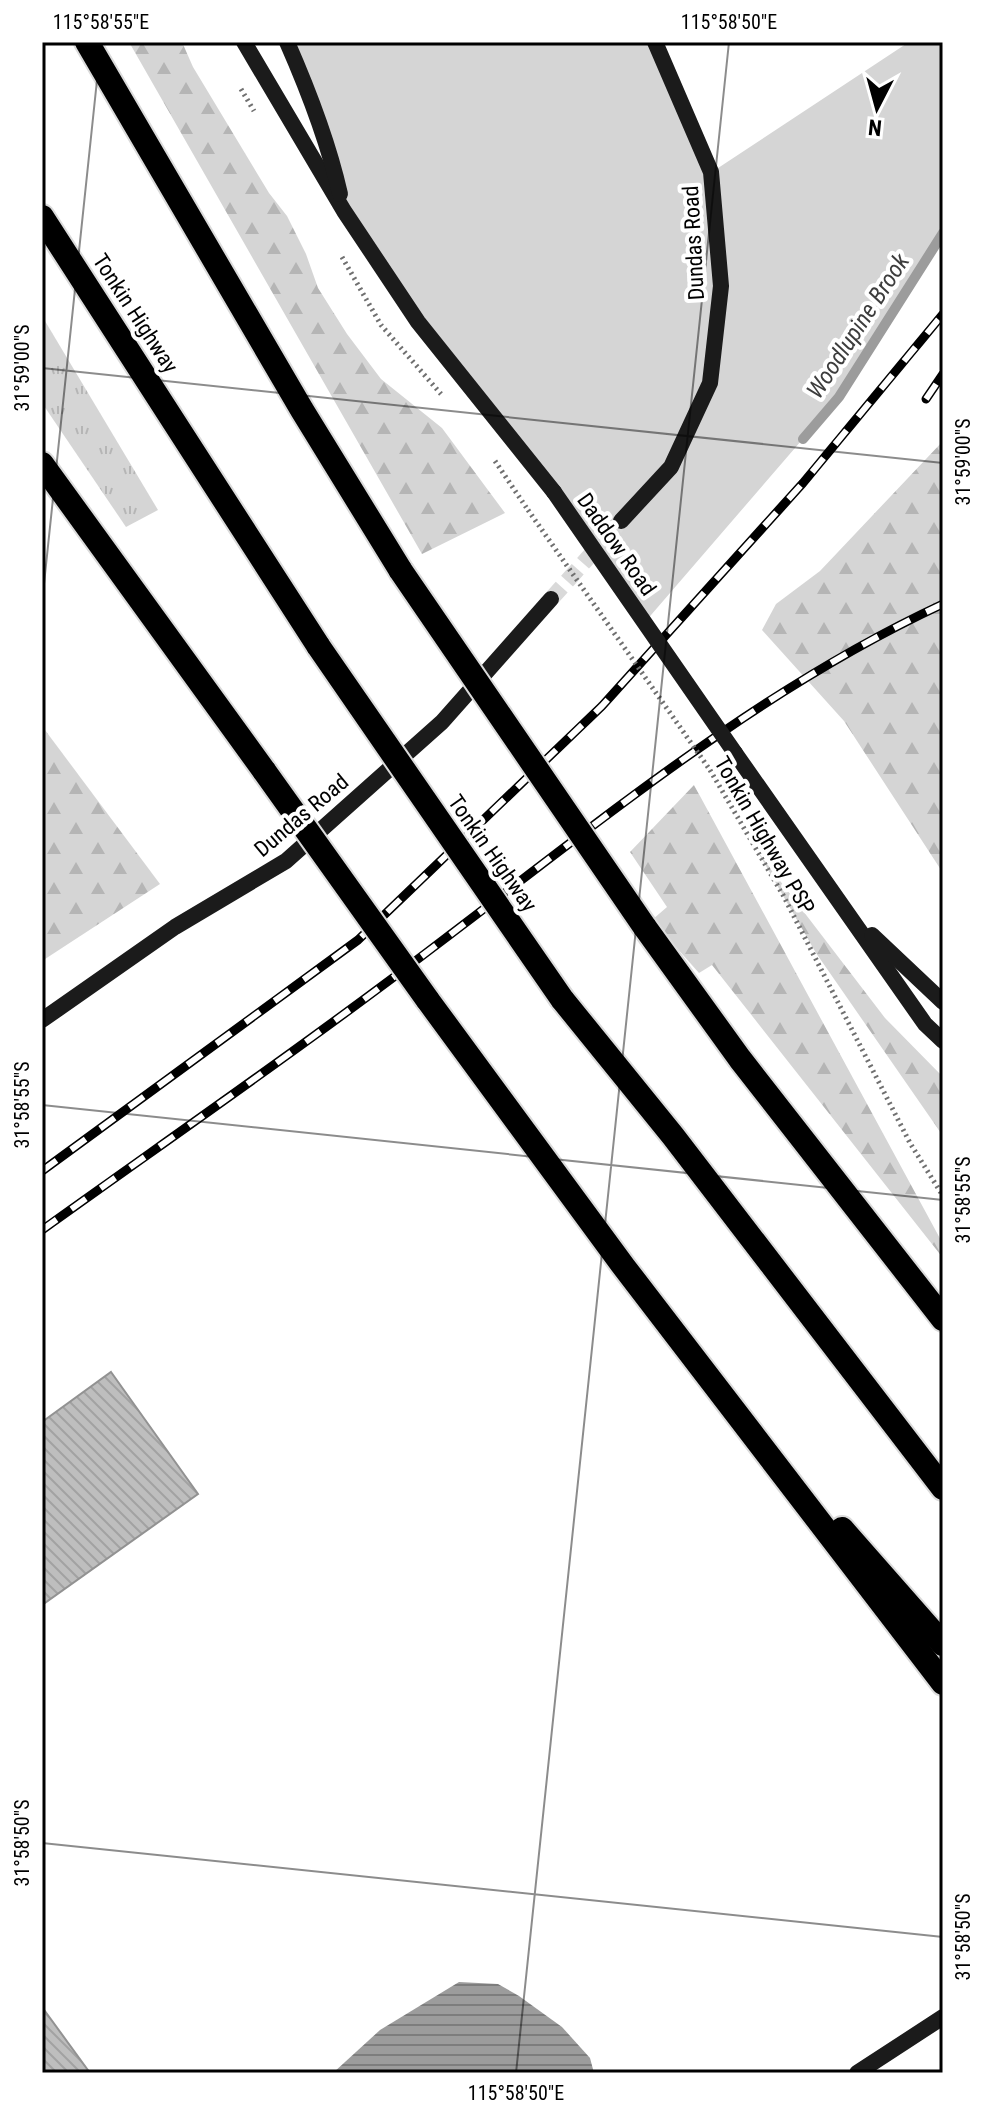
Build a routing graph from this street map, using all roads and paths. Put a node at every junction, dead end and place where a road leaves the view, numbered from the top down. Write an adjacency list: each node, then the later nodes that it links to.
1 (87, 42): 17 (highway, bridge)
2 (244, 42): 5 (main road, Daddow Road)
3 (287, 42): 5 (main road, Daddow Road)
4 (655, 42): 9 (main road, Dundas Road)
5 (344, 211): 11 (main road, Daddow Road, bridge)
6 (42, 217): 18 (highway, Tonkin Highway, bridge)
7 (42, 464): 16 (highway, bridge)
8 (528, 510): 15 (path, Tonkin Highway PSP, bridge)
9 (621, 521)
10 (551, 599): 13 (main road, Dundas Road)
11 (844, 909): 12 (main road, Daddow Road); 14 (main road, Daddow Road)
12 (943, 1002)
13 (42, 1020)
14 (943, 1041)
15 (943, 1196)
16 (624, 1267): 19 (highway); 20 (highway)
17 (943, 1319)
18 (943, 1488)
19 (943, 1644)
20 (943, 1683)
21 (943, 2017): 22 (main road)
22 (857, 2073)

